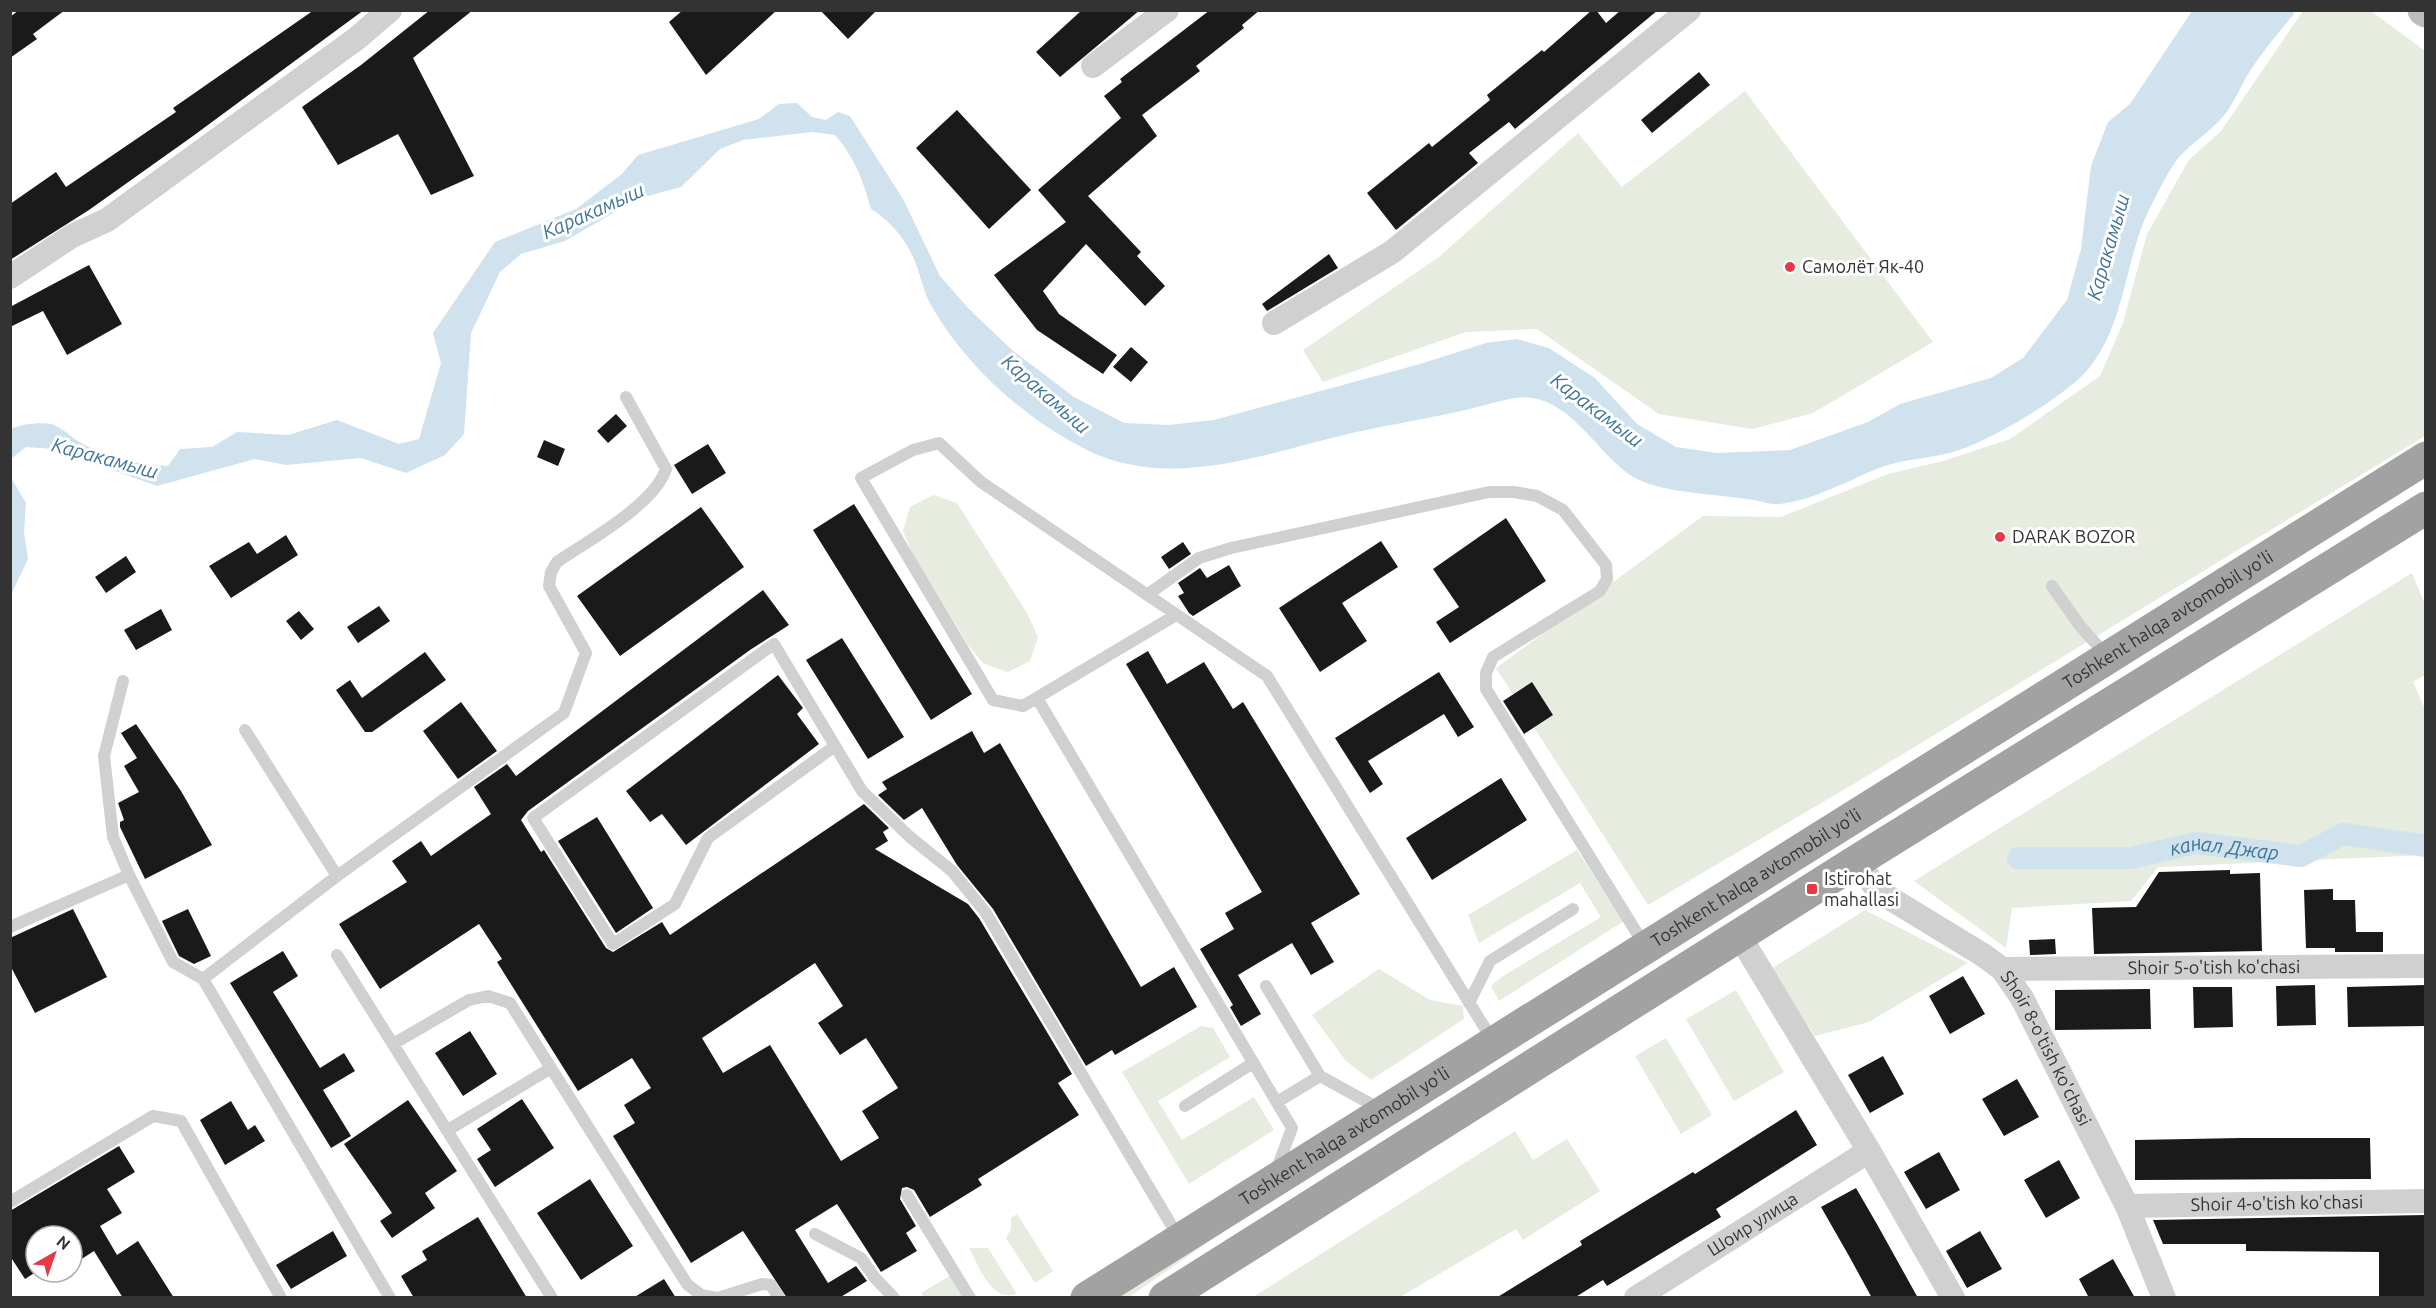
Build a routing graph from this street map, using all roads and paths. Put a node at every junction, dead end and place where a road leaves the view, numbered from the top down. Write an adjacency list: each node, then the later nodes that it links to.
1 (390, 10): 5 (street)
2 (1167, 10): 4 (street)
3 (1689, 10): 6 (street)
4 (1093, 66)
5 (10, 278)
6 (1274, 323)
7 (626, 397): 20 (lane)
8 (2426, 458): 13 (highway, Toshkent halqa avtomobil yo'li)
9 (2426, 508): 18 (highway)
10 (2052, 586): 13 (lane)
11 (1147, 595): 12 (lane); 15 (lane); 24 (lane)
12 (1176, 615): 15 (lane); 30 (lane)
13 (2108, 657): 24 (highway, Toshkent halqa avtomobil yo'li)
14 (123, 681): 19 (lane)
15 (1037, 698): 33 (lane)
16 (245, 730): 20 (lane)
17 (835, 747): 17 (lane); 49 (lane)
18 (1857, 861): 23 (highway); 27 (street, Shoir 8-o'tish ko'chasi)
19 (129, 875): 22 (lane); 28 (lane)
20 (337, 876): 28 (lane)
21 (1573, 909): 30 (lane)
22 (10, 927)
23 (1739, 935): 41 (street); 42 (highway)
24 (1646, 947): 31 (highway, Toshkent halqa avtomobil yo'li)
25 (337, 955): 32 (lane)
26 (2426, 966): 27 (street, Shoir 5-o'tish ko'chasi)
27 (2002, 969): 47 (street, Shoir 8-o'tish ko'chasi)
28 (203, 979): 51 (lane)
29 (1266, 986): 35 (lane)
30 (1469, 1003): 31 (lane)
31 (1494, 1042): 38 (highway, Toshkent halqa avtomobil yo'li)
32 (393, 1044): 34 (lane); 39 (lane)
33 (1253, 1063): 36 (lane); 37 (lane)
34 (551, 1068): 39 (lane); 53 (lane)
35 (1320, 1076): 36 (lane); 38 (lane)
36 (1277, 1102): 43 (lane)
37 (1185, 1106)
38 (1383, 1111): 40 (highway, Toshkent halqa avtomobil yo'li)
39 (448, 1130): 52 (lane)
40 (1339, 1138): 42 (highway); 43 (highway, Toshkent halqa avtomobil yo'li)
41 (1869, 1150): 59 (street, Шоир улица); 60 (street)
42 (1363, 1174): 58 (highway)
43 (1273, 1180): 49 (highway, Toshkent halqa avtomobil yo'li)
44 (907, 1196): 56 (lane)
45 (2426, 1201): 47 (street, Shoir 4-o'tish ko'chasi)
46 (10, 1202): 50 (lane)
47 (2127, 1206): 61 (street, Shoir 8-o'tish ko'chasi)
48 (815, 1234): 55 (lane)
49 (1179, 1239): 57 (highway, Toshkent halqa avtomobil yo'li)
50 (281, 1298)
51 (390, 1298)
52 (552, 1298)
53 (717, 1298): 54 (lane)
54 (779, 1298)
55 (894, 1298)
56 (970, 1298)
57 (1087, 1298)
58 (1165, 1298)
59 (1636, 1298)
60 (1953, 1298)
61 (2164, 1298)

